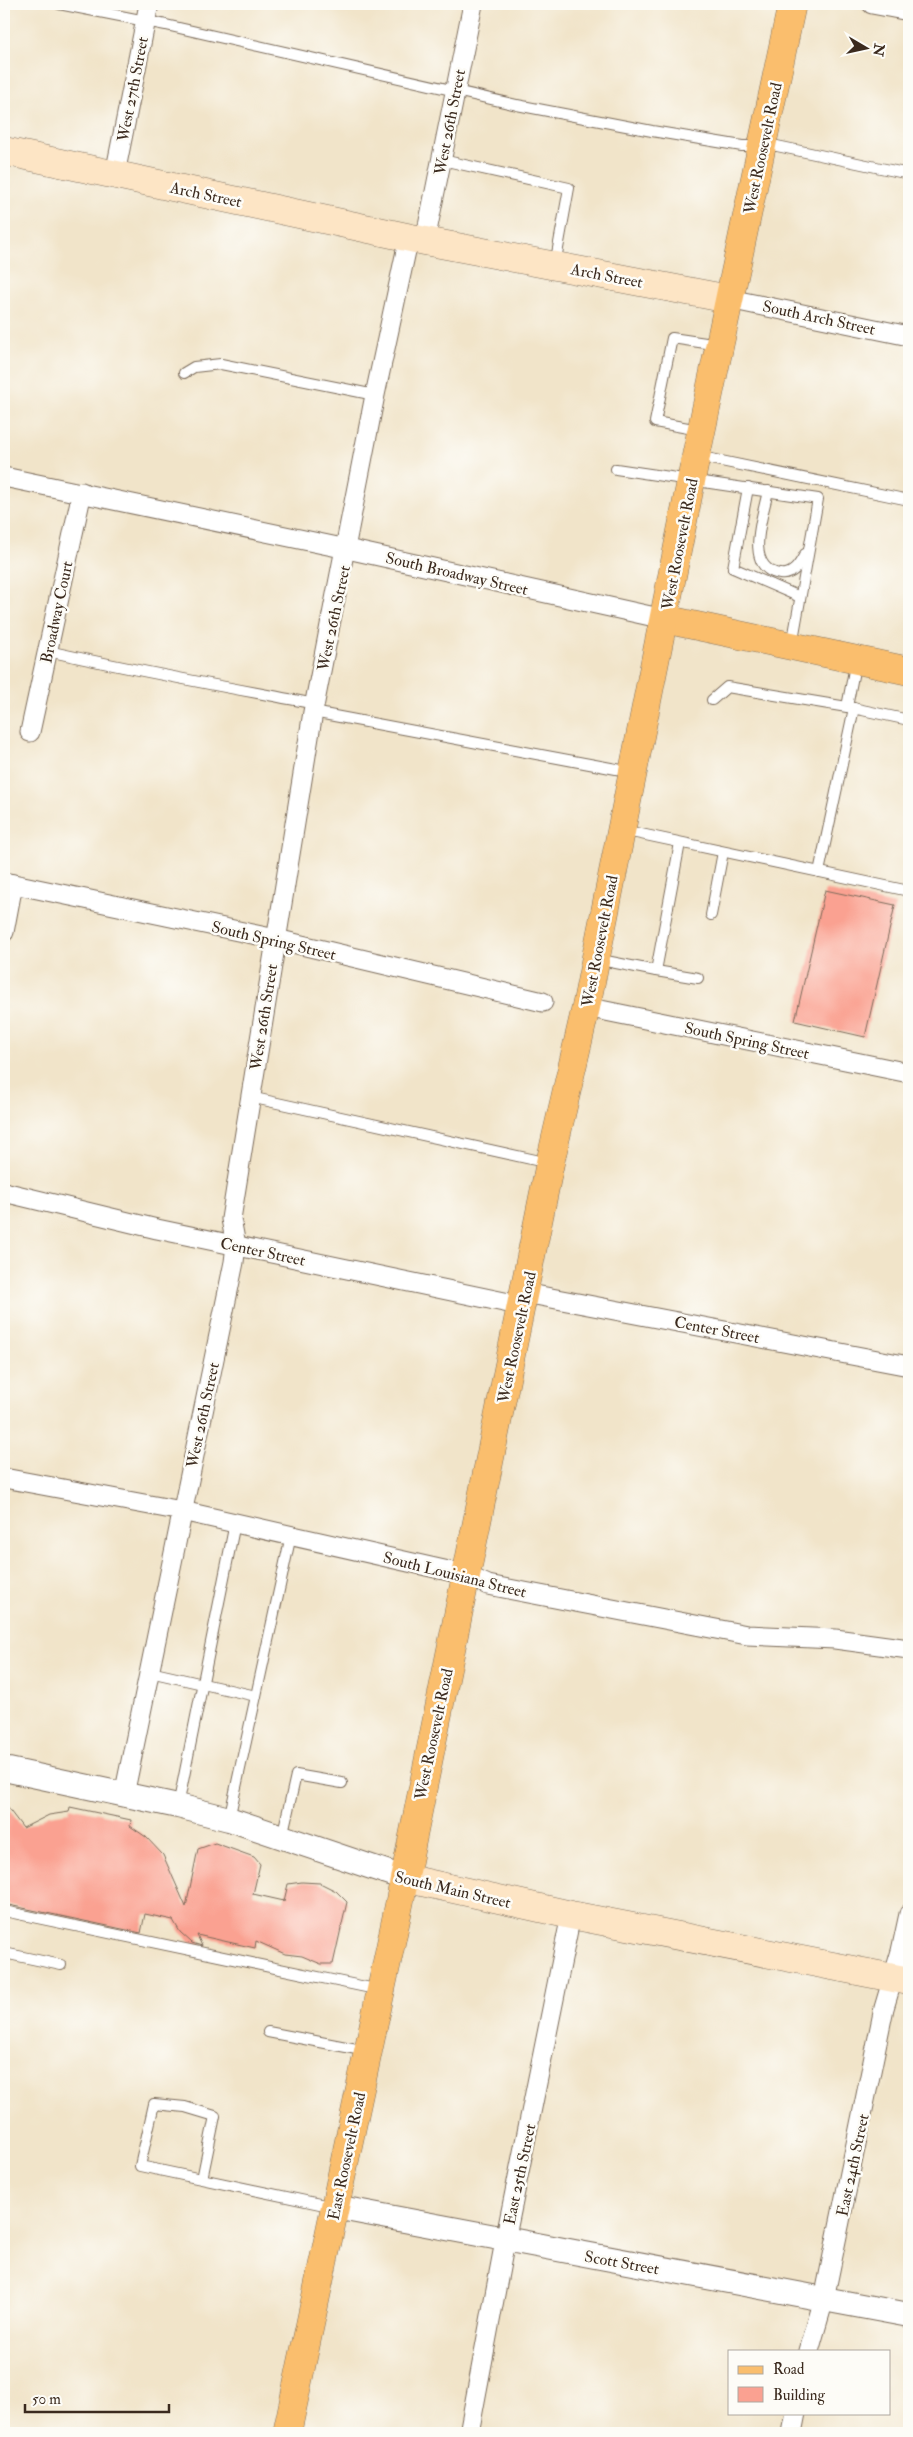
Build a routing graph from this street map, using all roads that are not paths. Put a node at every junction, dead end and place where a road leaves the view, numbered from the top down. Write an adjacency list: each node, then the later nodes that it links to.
1 (59, 4): 6 (lane)
2 (474, 4): 7 (street, West 26th Street)
3 (792, 4): 8 (main road, West Roosevelt Road)
4 (872, 4): 5 (street)
5 (909, 11)
6 (147, 12): 7 (lane); 11 (street, West 27th Street)
7 (456, 91): 8 (lane); 10 (street, West 26th Street)
8 (762, 148): 12 (lane); 15 (main road, West Roosevelt Road)
9 (4, 151): 11 (main road, Arch Street)
10 (442, 160): 13 (street, West 26th Street); 14 (lane)
11 (115, 174): 13 (main road, Arch Street)
12 (909, 174)
13 (417, 239): 14 (main road, Arch Street); 19 (street, West 26th Street)
14 (555, 266): 15 (main road, Arch Street)
15 (730, 298): 16 (street, South Arch Street); 17 (main road, West Roosevelt Road)
16 (909, 336)
17 (720, 345): 20 (main road, West Roosevelt Road); 20 (lane)
18 (184, 373): 19 (lane)
19 (375, 395): 30 (street, West 26th Street)
20 (697, 455): 21 (lane); 23 (lane); 24 (lane); 32 (main road, West Roosevelt Road)
21 (616, 468)
22 (4, 477): 26 (street, South Broadway Street)
23 (821, 482): 27 (lane); 28 (lane)
24 (748, 488): 25 (lane); 31 (lane)
25 (768, 491): 27 (lane); 29 (lane)
26 (82, 492): 30 (street, South Broadway Street); 34 (street, Broadway Court)
27 (818, 499): 29 (lane)
28 (909, 500)
29 (816, 517): 31 (lane)
30 (347, 549): 32 (street, South Broadway Street); 39 (street, West 26th Street)
31 (800, 598): 33 (lane)
32 (664, 619): 33 (main road, South Broadway Street); 42 (main road, West Roosevelt Road)
33 (792, 646): 35 (main road, South Broadway Street)
34 (48, 651): 39 (lane); 41 (street, Broadway Court)
35 (856, 660): 36 (main road, South Broadway Street); 38 (lane)
36 (909, 671)
37 (712, 700): 38 (lane)
38 (850, 707): 40 (lane); 46 (lane)
39 (314, 708): 42 (lane); 51 (street, West 26th Street)
40 (909, 720)
41 (30, 732)
42 (633, 772): 43 (main road, West Roosevelt Road)
43 (622, 830): 44 (lane); 52 (main road, West Roosevelt Road)
44 (680, 843): 45 (lane); 53 (lane)
45 (723, 852): 46 (lane); 49 (lane)
46 (819, 872): 48 (lane)
47 (8, 883): 50 (street); 51 (street, South Spring Street)
48 (909, 891)
49 (711, 915)
50 (4, 932)
51 (276, 939): 55 (street, South Spring Street); 58 (street, West 26th Street)
52 (594, 959): 53 (lane); 56 (main road, West Roosevelt Road)
53 (656, 971): 54 (lane)
54 (698, 978)
55 (543, 1002)
56 (586, 1007): 57 (street, South Spring Street); 59 (main road, West Roosevelt Road)
57 (909, 1073)
58 (250, 1097): 59 (lane); 61 (street, West 26th Street)
59 (550, 1163): 62 (main road, West Roosevelt Road)
60 (4, 1192): 61 (street, Center Street)
61 (236, 1246): 62 (street, Center Street); 65 (street, West 26th Street)
62 (524, 1299): 63 (street, Center Street); 68 (main road, West Roosevelt Road)
63 (909, 1366)
64 (4, 1478): 65 (street, South Louisiana Street)
65 (182, 1511): 66 (street, South Louisiana Street); 70 (street, West 26th Street)
66 (235, 1523): 67 (street, South Louisiana Street); 71 (lane)
67 (291, 1535): 68 (street, South Louisiana Street); 72 (lane)
68 (466, 1575): 69 (street, South Louisiana Street); 79 (main road, West Roosevelt Road)
69 (909, 1649)
70 (150, 1672): 71 (lane); 75 (street, West 26th Street)
71 (203, 1683): 72 (lane); 76 (lane)
72 (256, 1696): 77 (lane)
73 (4, 1769): 75 (street, South Main Street)
74 (342, 1783): 78 (lane)
75 (124, 1795): 76 (street, South Main Street)
76 (178, 1806): 77 (street, South Main Street)
77 (229, 1819): 78 (street, South Main Street)
78 (282, 1838): 79 (street, South Main Street)
79 (404, 1878): 82 (main road, South Main Street); 86 (main road, East Roosevelt Road)
80 (4, 1911): 86 (lane)
81 (909, 1914): 85 (street, East 24th Street)
82 (571, 1915): 85 (main road, South Main Street); 91 (street, East 25th Street)
83 (4, 1953): 84 (lane)
84 (61, 1965)
85 (900, 1980): 92 (street, East 24th Street)
86 (381, 1990): 88 (main road, East Roosevelt Road)
87 (268, 2032): 88 (lane)
88 (368, 2051): 90 (main road, East Roosevelt Road)
89 (202, 2179): 89 (lane); 90 (lane)
90 (335, 2207): 91 (street, Scott Street); 96 (main road, East Roosevelt Road)
91 (505, 2241): 92 (street, Scott Street); 97 (street, East 25th Street)
92 (824, 2299): 93 (street, Scott Street); 94 (street, East 24th Street)
93 (909, 2315)
94 (810, 2350)
95 (796, 2414): 98 (street)
96 (287, 2433)
97 (469, 2433)
98 (792, 2433)

